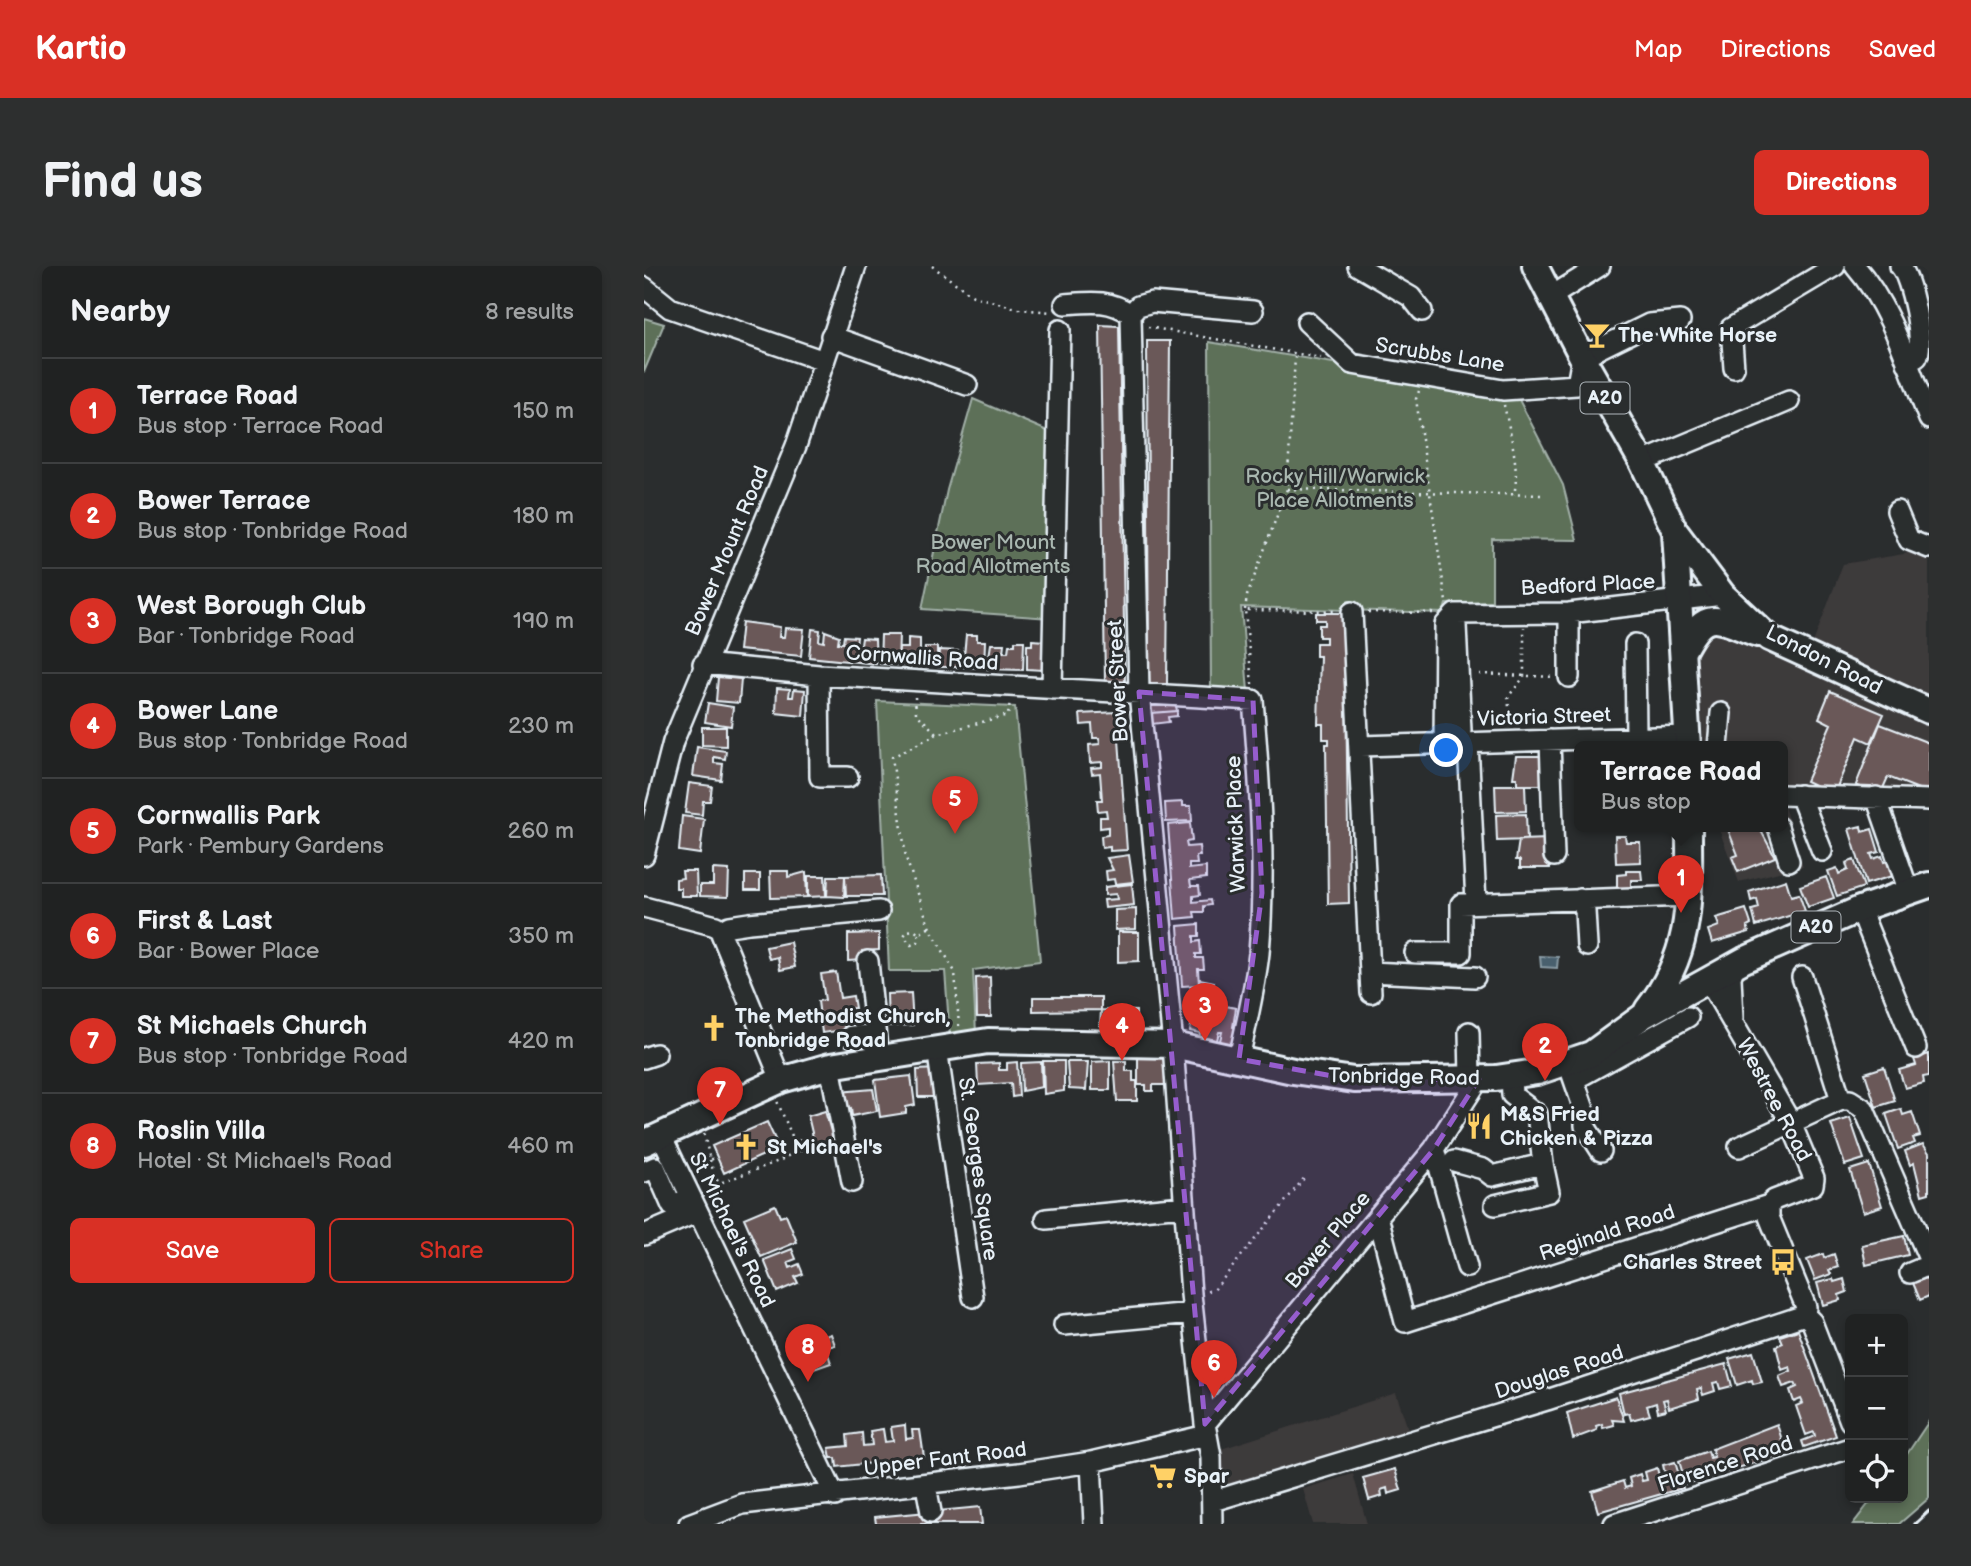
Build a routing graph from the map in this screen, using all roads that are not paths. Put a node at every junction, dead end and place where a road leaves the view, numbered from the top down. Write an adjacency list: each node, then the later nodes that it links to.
1 (856, 266): 17 (street, Bower Mount Road)
2 (1358, 266): 10 (street)
3 (1600, 266): 9 (street)
4 (1835, 266): 21 (street)
5 (1855, 266): 20 (street)
6 (1900, 266): 20 (street)
7 (1543, 269): 9 (main road, London Road / A20)
8 (644, 287): 19 (street)
9 (1552, 296): 18 (main road, London Road / A20)
10 (1419, 298)
11 (1065, 304): 13 (street)
12 (1252, 311): 13 (street)
13 (1131, 314): 41 (street, Bower Street)
14 (1680, 321): 18 (street)
15 (1307, 322): 18 (street, Scrubbs Lane)
16 (1060, 330): 40 (street)
17 (831, 336): 19 (street, Bower Mount Road); 22 (street)
18 (1582, 357): 25 (main road, London Road / A20)
19 (824, 361): 37 (street, Bower Mount Road)
20 (1907, 363): 24 (street)
21 (1734, 368)
22 (960, 376)
23 (1789, 401): 25 (street)
24 (1929, 419)
25 (1642, 462): 27 (main road, London Road / A20)
26 (1897, 511): 28 (street)
27 (1675, 531): 29 (main road, London Road / A20); 30 (main road, London Road / A20)
28 (1929, 548)
29 (1723, 595): 30 (street, Bedford Place); 34 (main road, London Road / A20)
30 (1681, 603): 32 (street, Bedford Place); 36 (main road, London Road / A20)
31 (1352, 612): 50 (street)
32 (1569, 613): 33 (street, Bedford Place); 39 (street)
33 (1455, 614): 45 (street); 49 (street)
34 (1769, 638): 36 (main road, A20); 42 (main road, London Road / A20)
35 (1635, 644): 44 (street)
36 (1683, 651): 47 (main road, A20)
37 (703, 664): 38 (street, Cornwallis Road); 58 (street, Bower Mount Road)
38 (820, 675): 40 (street, Cornwallis Road); 51 (street)
39 (1569, 677)
40 (1052, 689): 41 (street, Cornwallis Road)
41 (1139, 692): 84 (street, Bower Street); 88 (street, Warwick Place)
42 (1929, 711)
43 (1721, 713): 48 (street)
44 (1636, 736): 46 (street, Victoria Street); 47 (street, Victoria Street)
45 (1465, 737): 46 (street, Victoria Street); 49 (street, Victoria Street); 64 (street)
46 (1550, 740): 59 (street)
47 (1688, 741)
48 (1719, 741)
49 (1444, 743): 50 (street, Victoria Street)
50 (1361, 746): 74 (street)
51 (848, 777)
52 (1791, 795): 53 (street); 57 (street)
53 (1876, 797): 54 (street); 61 (street)
54 (1929, 800)
55 (1689, 832): 62 (main road)
56 (1780, 832): 60 (street)
57 (1822, 851)
58 (644, 855)
59 (1554, 856)
60 (1789, 861)
61 (1919, 888): 66 (main road, Tonbridge Road / A20)
62 (1689, 896): 63 (street); 70 (main road)
63 (1580, 899): 64 (street); 69 (street)
64 (1476, 902): 71 (street)
65 (644, 907): 68 (street)
66 (1860, 909): 73 (main road, Tonbridge Road / A20); 87 (street)
67 (879, 911): 68 (street)
68 (720, 931): 93 (street)
69 (1587, 946)
70 (1682, 949): 77 (main road, Westree Road); 79 (main road)
71 (1415, 953)
72 (868, 961): 86 (street)
73 (1735, 965): 77 (main road, Tonbridge Road / A20); 81 (street, Westree Road)
74 (1370, 972): 75 (street); 78 (street)
75 (1475, 977)
76 (1802, 977): 94 (street)
77 (1708, 980): 79 (main road, Tonbridge Road); 81 (street, Westree Road)
78 (1371, 993)
79 (1643, 1016): 89 (main road, Tonbridge Road)
80 (1688, 1017): 89 (street)
81 (1734, 1022): 96 (street, Westree Road)
82 (1469, 1032): 92 (street)
83 (851, 1036): 86 (street)
84 (1173, 1045): 85 (main road, Tonbridge Road); 88 (main road, Tonbridge Road); 109 (street, Bower Street)
85 (948, 1046): 86 (main road, Tonbridge Road); 117 (street, St. Georges Square)
86 (876, 1047): 90 (main road, Tonbridge Road)
87 (1916, 1048)
88 (1239, 1059): 92 (main road, Tonbridge Road)
89 (1575, 1065): 91 (main road, Tonbridge Road); 95 (street); 100 (street)
90 (830, 1066): 93 (main road, Tonbridge Road); 105 (street)
91 (1511, 1076): 92 (main road, Tonbridge Road); 102 (street)
92 (1474, 1079): 99 (street, Bower Place)
93 (776, 1082): 97 (main road, Tonbridge Road)
94 (1841, 1100): 96 (street); 113 (street)
95 (1597, 1106)
96 (1790, 1121): 98 (street); 104 (street, Westree Road)
97 (652, 1139): 106 (street, St Michael's Road)
98 (1739, 1147)
99 (1434, 1149): 110 (street, Bower Place); 115 (street)
100 (1601, 1152)
101 (1454, 1161): 102 (street)
102 (1543, 1164): 107 (street)
103 (644, 1172): 106 (street)
104 (1814, 1178): 108 (street, Reginald Road)
105 (852, 1182)
106 (695, 1205): 112 (street); 126 (street, St Michael's Road)
107 (1494, 1205)
108 (1769, 1205): 110 (street, Reginald Road); 119 (street)
109 (1183, 1206): 111 (street); 118 (street, Bower Street)
110 (1378, 1216): 122 (street, Bower Place)
111 (1046, 1219)
112 (644, 1235)
113 (1929, 1259)
114 (1929, 1265): 116 (street)
115 (1466, 1267)
116 (1910, 1273)
117 (973, 1297)
118 (1191, 1303): 120 (street); 122 (street, Bower Street)
119 (1805, 1315): 121 (street); 127 (street, Douglas Road)
120 (1064, 1325)
121 (1845, 1408)
122 (1206, 1430): 124 (street, Upper Fant Road); 127 (street, Bower Street)
123 (1845, 1450): 132 (street, Florence Road)
124 (1091, 1462): 125 (street, Upper Fant Road); 130 (street)
125 (926, 1486): 126 (street, Upper Fant Road); 128 (street)
126 (835, 1496): 129 (street, Upper Fant Road)
127 (1213, 1500): 131 (street, Bower Street)
128 (931, 1512)
129 (689, 1524)
130 (1094, 1524)
131 (1212, 1524)
132 (1614, 1524)

